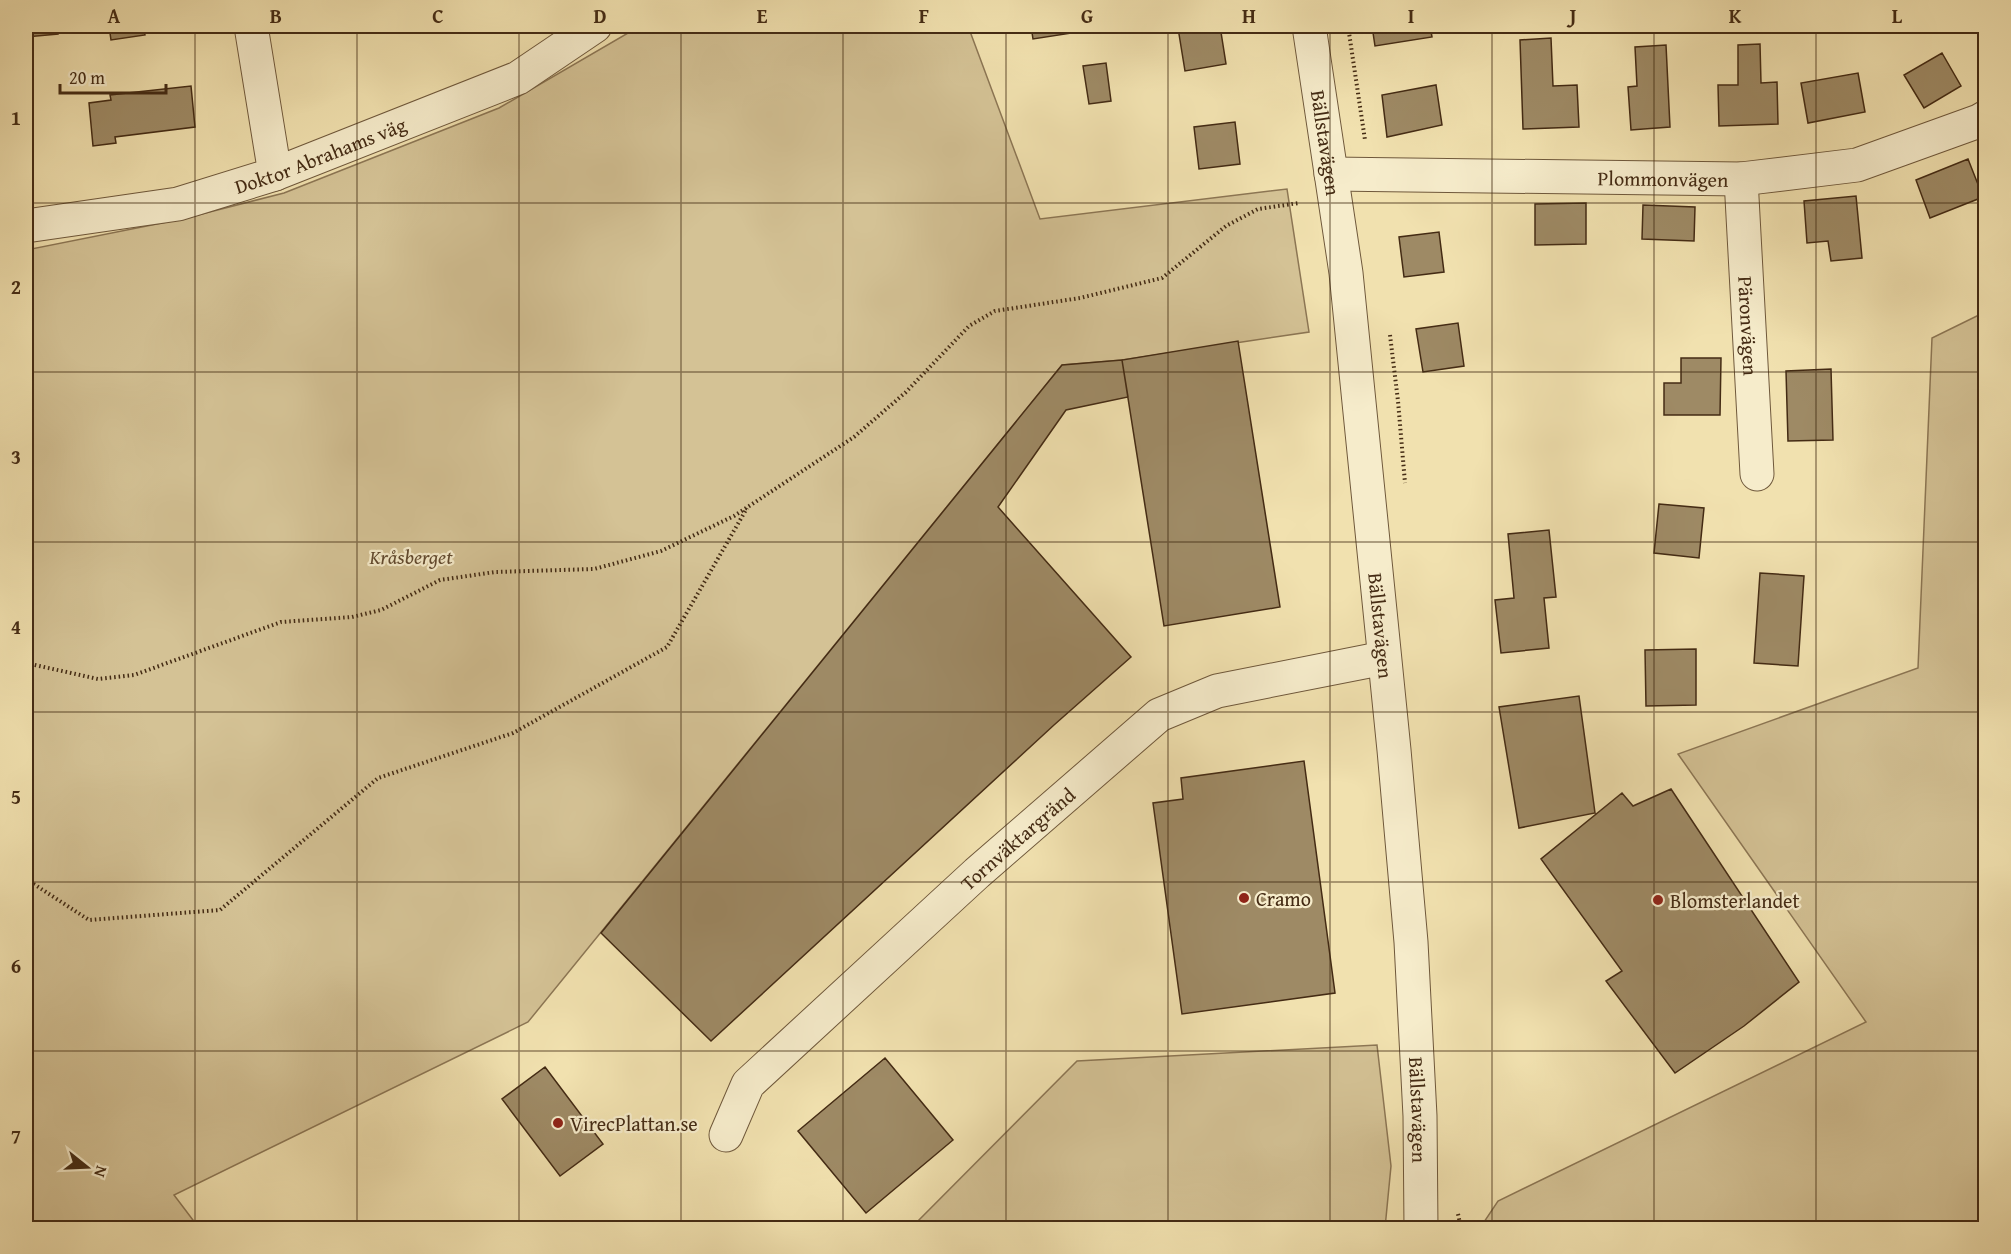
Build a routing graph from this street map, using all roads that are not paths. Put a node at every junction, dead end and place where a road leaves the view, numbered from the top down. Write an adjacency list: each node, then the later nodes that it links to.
1 (251, 26): 5 (street)
2 (595, 26): 5 (street, Doktor Abrahams väg)
3 (1309, 26): 6 (street, Bällstavägen)
4 (1986, 117): 7 (street, Plommonvägen)
5 (275, 174): 8 (street, Doktor Abrahams väg)
6 (1331, 174): 7 (street, Plommonvägen); 10 (street, Bällstavägen)
7 (1741, 179): 9 (street, Päronvägen)
8 (26, 226)
9 (1757, 474)
10 (1384, 658): 11 (street, Tornväktargränd); 12 (street, Bällstavägen)
11 (726, 1136)
12 (1421, 1228)

